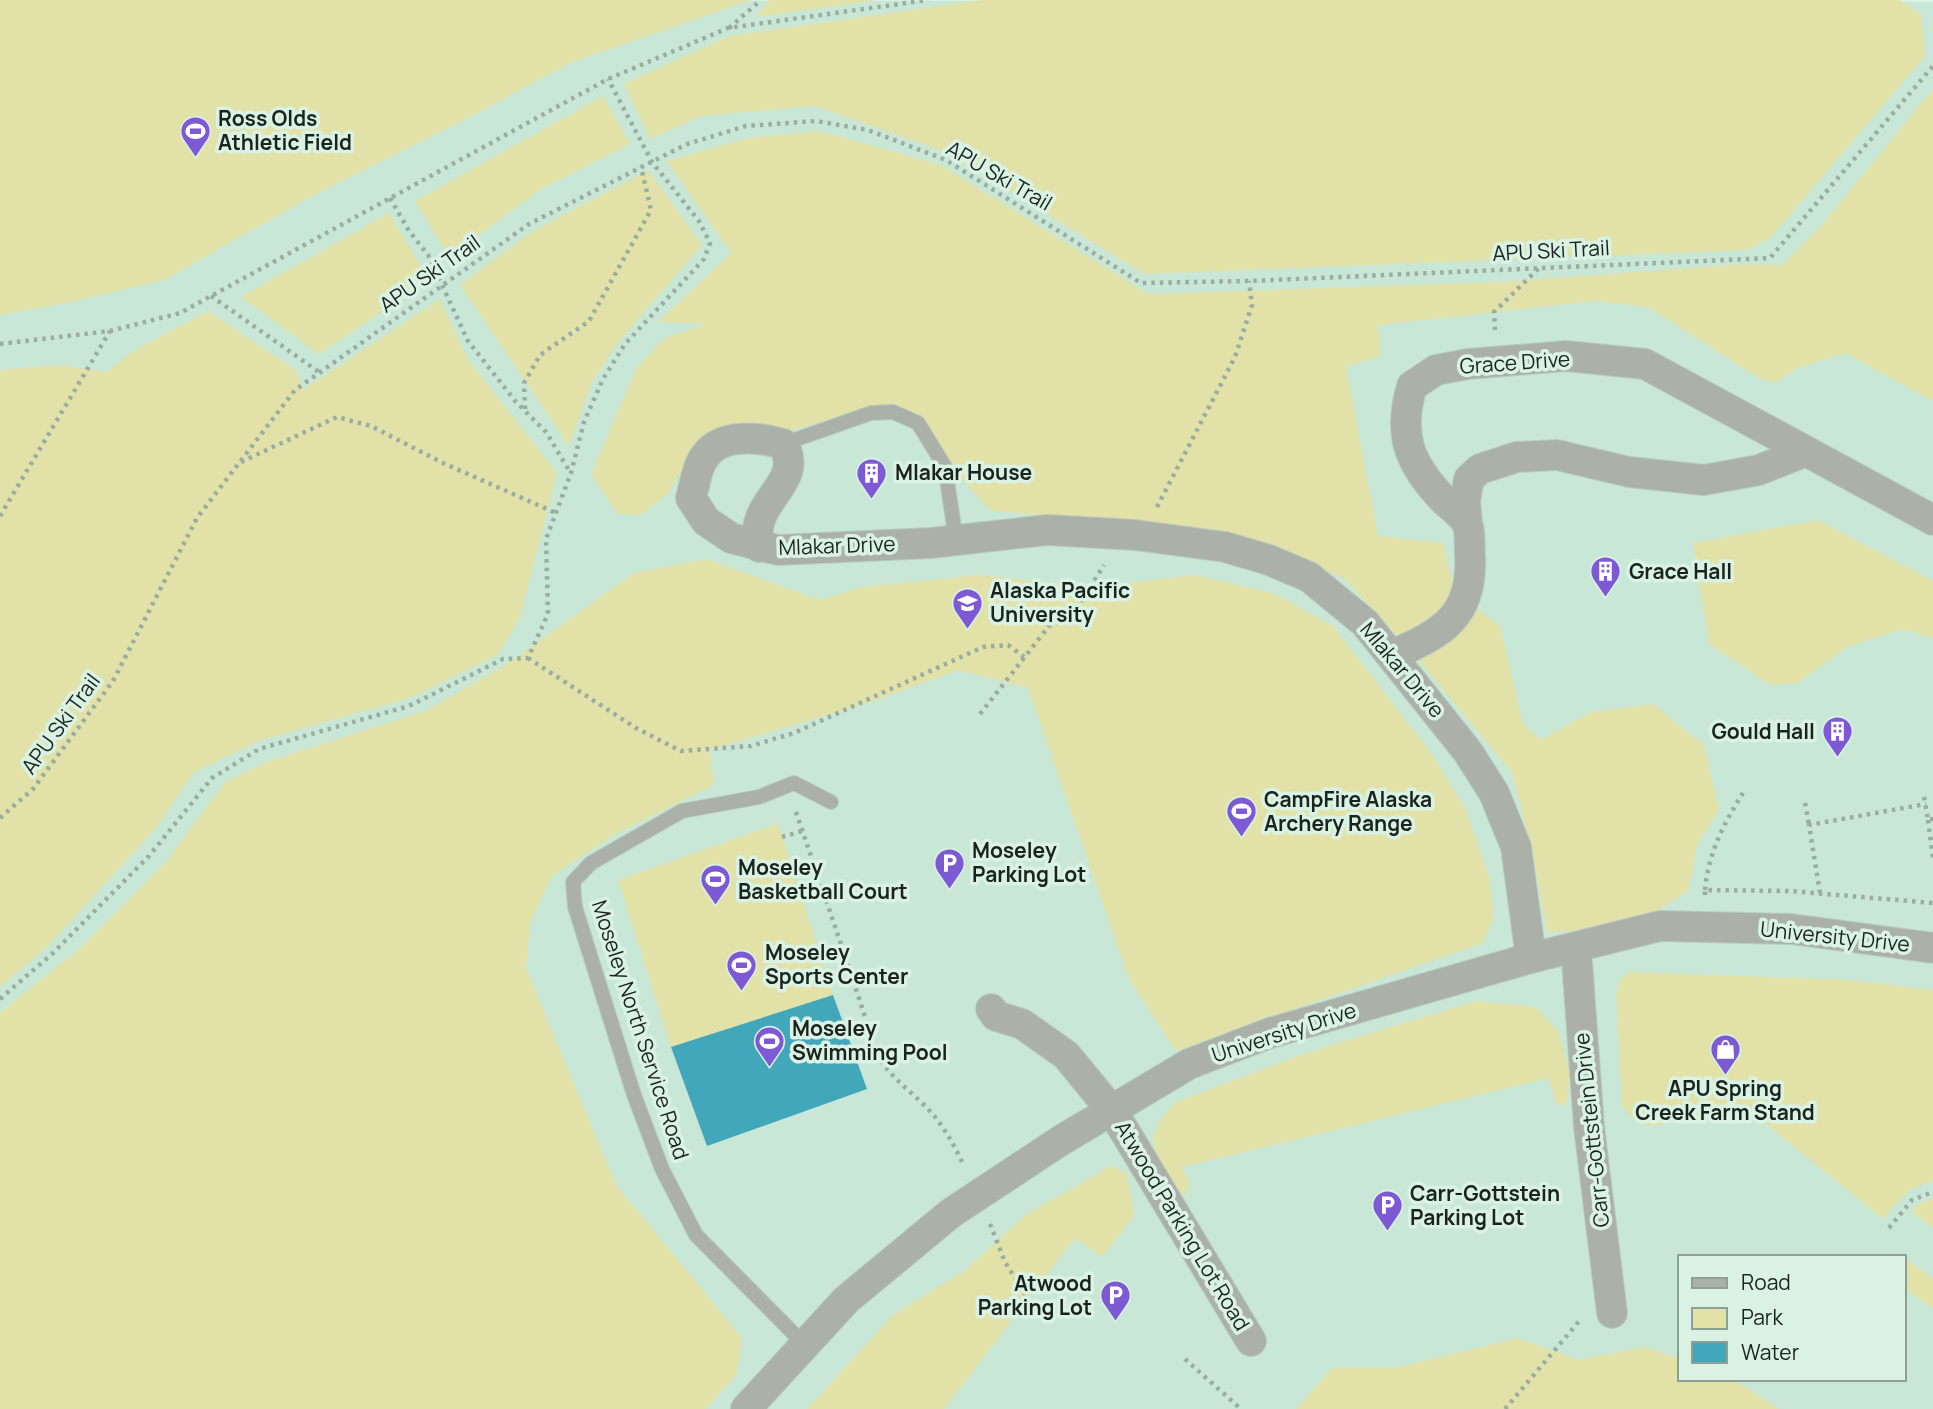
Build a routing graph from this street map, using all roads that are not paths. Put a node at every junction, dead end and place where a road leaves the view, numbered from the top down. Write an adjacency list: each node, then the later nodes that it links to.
1 (783, 444): 5 (lane); 6 (street, Mlakar Drive); 6 (street, Mlakar Drive)
2 (1804, 452): 3 (street, Grace Drive); 4 (street); 4 (street, Grace Drive)
3 (1933, 520)
4 (1467, 523): 7 (street)
5 (956, 540): 6 (street, Mlakar Drive); 7 (street, Mlakar Drive)
6 (759, 547)
7 (1392, 655): 11 (street, Mlakar Drive)
8 (831, 802): 16 (lane, Moseley North Service Road)
9 (1576, 947): 10 (street, University Drive); 11 (street, University Drive); 14 (street, Carr-Gottstein Drive)
10 (1933, 948)
11 (1531, 958): 13 (street, University Drive)
12 (991, 1009): 13 (street, Atwood Parking Lot Road)
13 (1113, 1112): 15 (street, Atwood Parking Lot Road); 16 (street, University Drive)
14 (1612, 1313)
15 (1251, 1341)
16 (804, 1344): 17 (street, University Drive)
17 (746, 1409)

